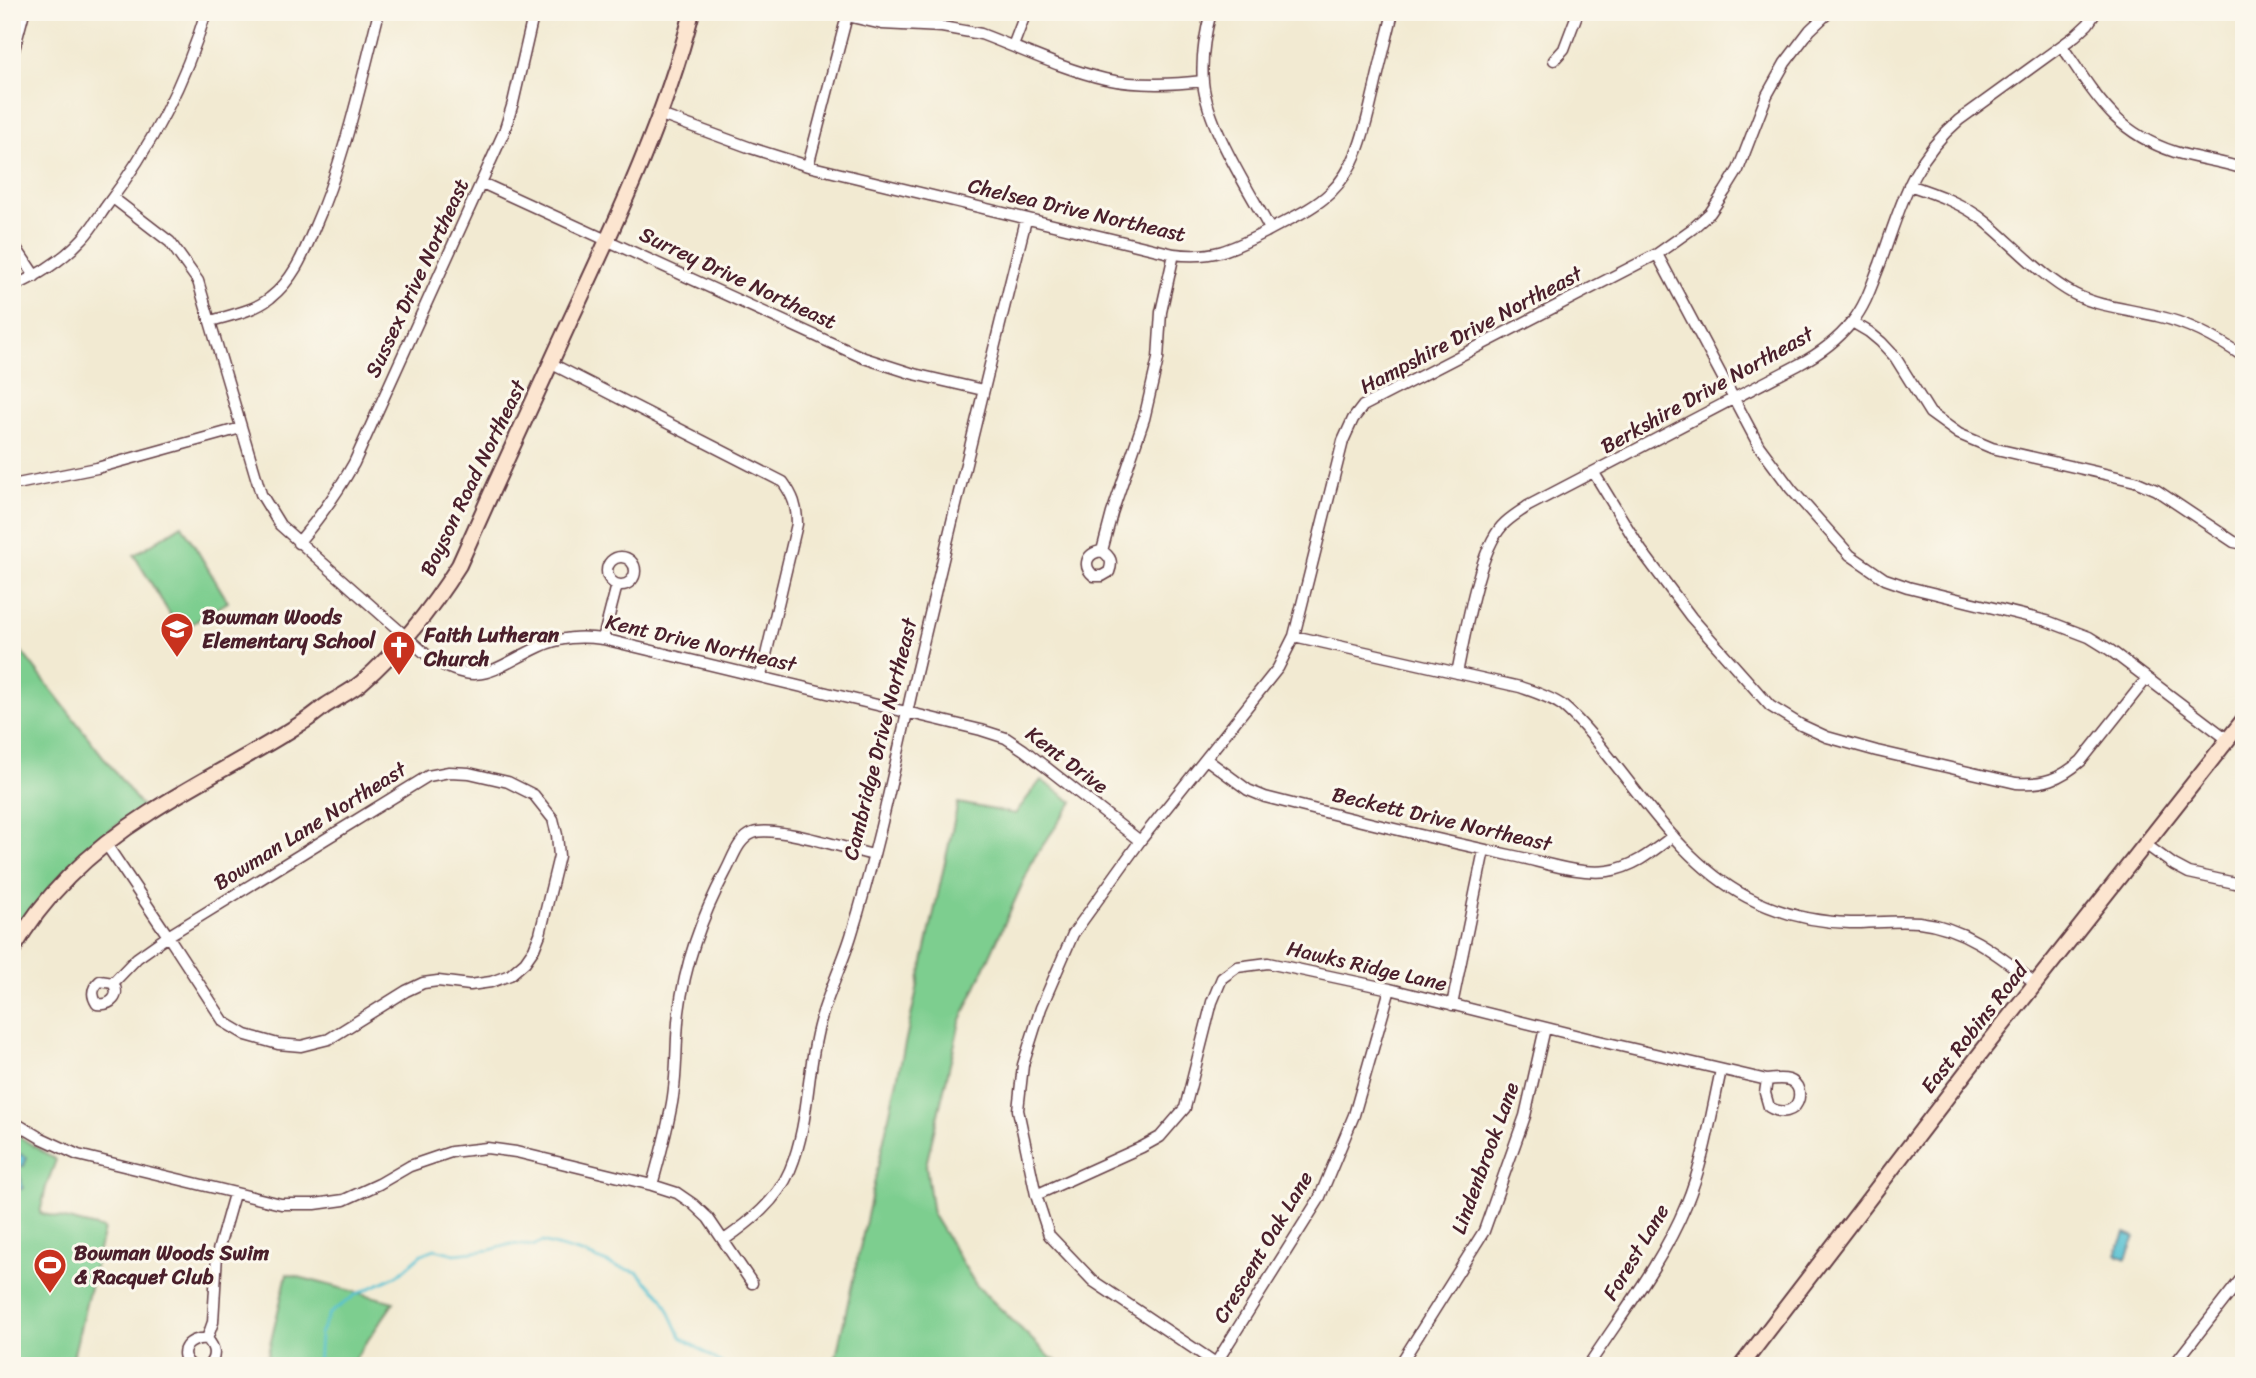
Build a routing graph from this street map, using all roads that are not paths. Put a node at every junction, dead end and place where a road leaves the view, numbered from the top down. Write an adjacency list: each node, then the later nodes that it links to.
1 (24, 12): 15 (street)
2 (206, 12): 23 (street)
3 (379, 12): 32 (street)
4 (534, 12): 21 (street, Sussex Drive Northeast)
5 (692, 12): 18 (main road, Boyson Road Northeast)
6 (1026, 12): 13 (street)
7 (1211, 12): 17 (street)
8 (1393, 12): 25 (street, Chelsea Drive Northeast)
9 (1578, 12): 16 (street)
10 (1829, 12): 29 (street, Hampshire Drive Northeast)
11 (2096, 12): 14 (street, Berkshire Drive Northeast)
12 (847, 14): 13 (street); 19 (street)
13 (1013, 46): 17 (street)
14 (2062, 46): 20 (street); 22 (street, Berkshire Drive Northeast)
15 (12, 57)
16 (1554, 60)
17 (1203, 81): 25 (street)
18 (661, 115): 19 (street, Chelsea Drive Northeast); 26 (main road, Boyson Road Northeast)
19 (808, 166): 24 (street, Chelsea Drive Northeast)
20 (2244, 169)
21 (482, 183): 26 (street, Surrey Drive Northeast); 41 (street, Sussex Drive Northeast)
22 (1909, 185): 33 (street, Berkshire Drive Northeast); 34 (street)
23 (113, 198): 30 (street); 32 (street, Kent Drive Northeast)
24 (1026, 220): 28 (street, Chelsea Drive Northeast); 36 (street, Cambridge Drive Northeast)
25 (1270, 229): 28 (street, Chelsea Drive Northeast)
26 (608, 239): 35 (main road, Boyson Road Northeast); 36 (street, Surrey Drive Northeast)
27 (12, 242): 30 (street)
28 (1174, 254): 43 (street)
29 (1657, 254): 37 (street); 45 (street, Hampshire Drive Northeast)
30 (36, 276): 31 (street)
31 (12, 287)
32 (211, 321): 38 (street, Kent Drive Northeast)
33 (1852, 322): 37 (street, Berkshire Drive Northeast); 42 (street)
34 (2244, 357)
35 (550, 363): 46 (main road, Boyson Road Northeast); 49 (street)
36 (983, 390): 51 (street, Cambridge Drive Northeast)
37 (1732, 399): 39 (street, Berkshire Drive Northeast); 50 (street)
38 (241, 428): 40 (street); 41 (street, Kent Drive Northeast)
39 (1594, 473): 48 (street, Berkshire Drive Northeast); 50 (street)
40 (12, 485)
41 (298, 542): 46 (street, Kent Drive Northeast)
42 (2244, 544)
43 (1102, 551)
44 (617, 585): 47 (street)
45 (1294, 636): 48 (street); 55 (street, Hampshire Drive Northeast)
46 (406, 637): 47 (street, Kent Drive Northeast); 58 (main road, Boyson Road Northeast)
47 (603, 639): 49 (street, Kent Drive Northeast)
48 (1457, 673): 56 (street)
49 (761, 676): 51 (street, Kent Drive Northeast)
50 (2147, 678): 54 (street)
51 (907, 713): 53 (street, Kent Drive Northeast); 61 (street, Cambridge Drive Northeast)
52 (2244, 719): 54 (main road, East Robins Road)
53 (962, 726): 57 (street, Kent Drive)
54 (2227, 739): 59 (main road, East Robins Road)
55 (1206, 759): 57 (street, Hampshire Drive Northeast); 60 (street, Beckett Drive Northeast)
56 (1673, 836): 60 (street, Beckett Drive Northeast); 66 (street)
57 (1140, 841): 75 (street, Hampshire Drive Northeast)
58 (106, 844): 63 (street, Bowman Lane Northeast); 64 (main road, Boyson Road Northeast)
59 (2145, 844): 62 (street); 66 (main road, East Robins Road)
60 (1483, 849): 68 (street)
61 (873, 855): 73 (street); 76 (street, Cambridge Drive Northeast)
62 (2244, 885)
63 (169, 936): 63 (street, Bowman Lane Northeast); 65 (street)
64 (12, 951)
65 (113, 983)
66 (2035, 983): 85 (main road, East Robins Road)
67 (1391, 989): 68 (street, Hawks Ridge Lane); 75 (street, Hawks Ridge Lane); 80 (street, Crescent Oak Lane)
68 (1452, 1005): 69 (street, Hawks Ridge Lane)
69 (1545, 1028): 70 (street, Hawks Ridge Lane); 83 (street, Lindenbrook Lane)
70 (1721, 1070): 71 (street, Hawks Ridge Lane); 84 (street, Forest Lane)
71 (1767, 1080)
72 (12, 1121): 74 (street)
73 (652, 1185): 74 (street); 76 (street)
74 (234, 1194): 79 (street)
75 (1036, 1195): 80 (street, Hampshire Drive Northeast)
76 (724, 1240): 78 (street)
77 (2244, 1275): 86 (street)
78 (752, 1283)
79 (207, 1339): 81 (street); 82 (street)
80 (1218, 1364)
81 (192, 1366)
82 (208, 1366)
83 (1399, 1366)
84 (1588, 1366)
85 (1741, 1366)
86 (2173, 1366)

